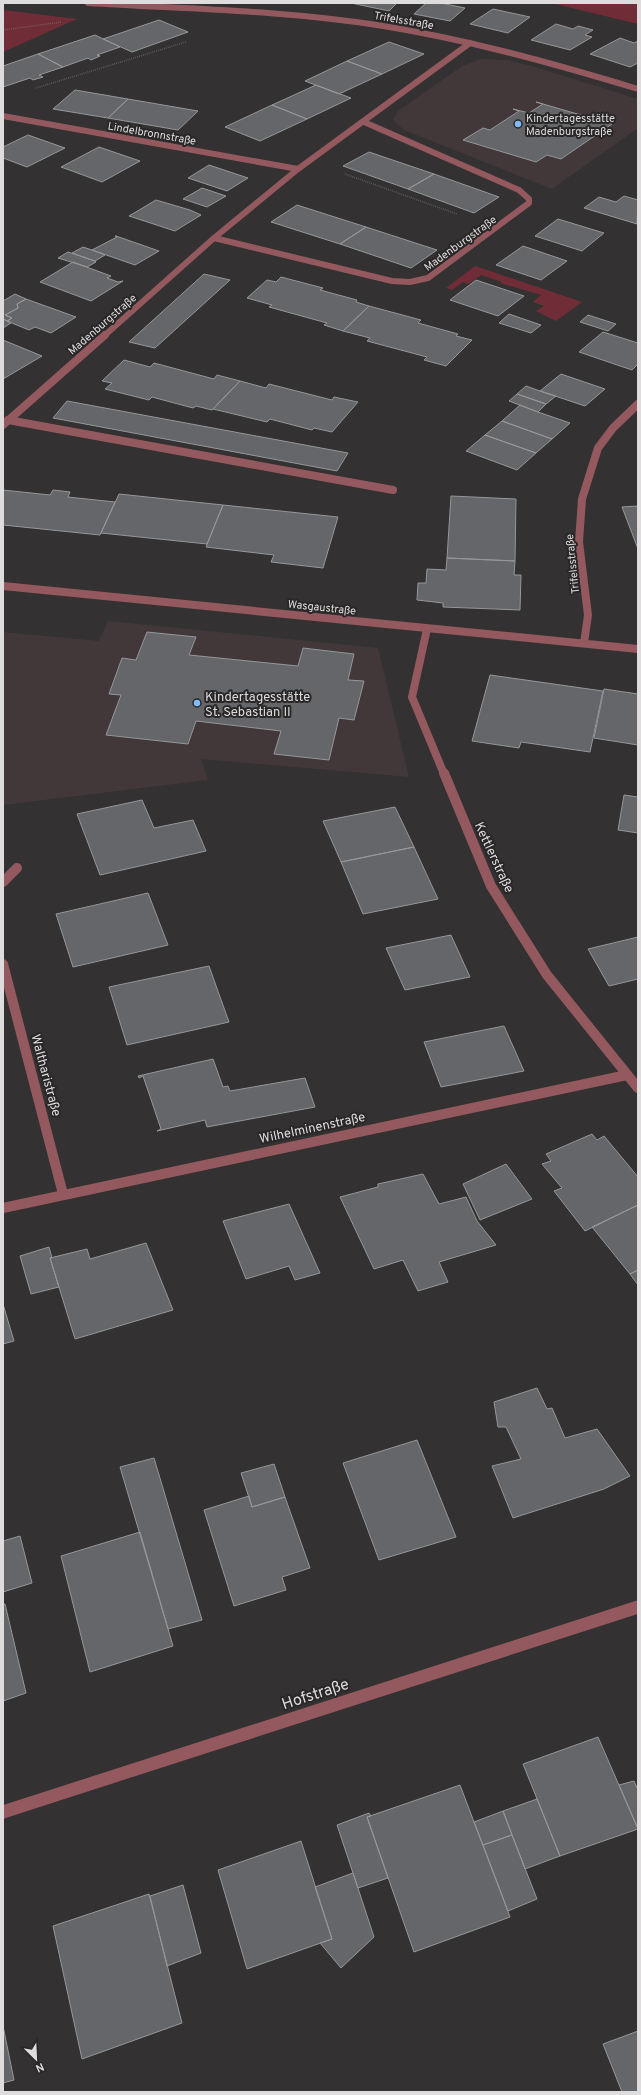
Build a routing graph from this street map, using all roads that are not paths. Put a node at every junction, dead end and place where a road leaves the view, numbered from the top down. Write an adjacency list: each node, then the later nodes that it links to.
1 (88, 3): 2 (street, Trifelsstraße)
2 (470, 43): 3 (street, Trifelsstraße); 5 (street, Madenburgstraße)
3 (638, 89)
4 (3, 116): 6 (street, Lindelbronnstraße)
5 (364, 122): 6 (street, Madenburgstraße); 7 (street, Madenburgstraße)
6 (298, 169): 7 (street, Madenburgstraße)
7 (214, 238): 9 (street, Madenburgstraße)
8 (638, 404): 13 (street, Trifelsstraße)
9 (5, 422): 10 (street)
10 (393, 490)
11 (3, 586): 12 (street, Wasgaustraße)
12 (427, 629): 13 (street, Wasgaustraße); 18 (street, Kettlerstraße)
13 (584, 643): 14 (street, Wasgaustraße)
14 (638, 649)
15 (17, 868): 16 (street)
16 (3, 882)
17 (3, 964): 20 (street, Waltharistraße)
18 (627, 1075): 19 (street, Kettlerstraße); 20 (street, Wilhelminenstraße)
19 (638, 1088)
20 (63, 1194): 21 (street, Wilhelminenstraße)
21 (3, 1208)
22 (638, 1607): 23 (street, Hofstraße)
23 (3, 1812)

